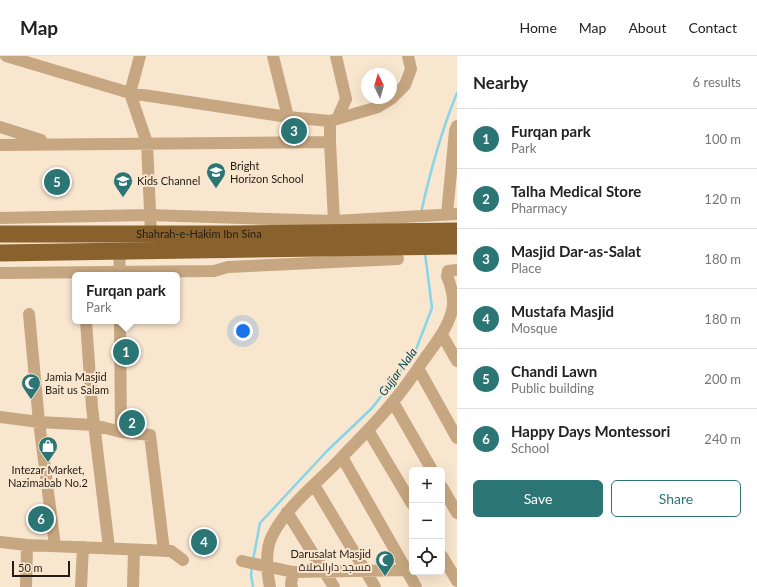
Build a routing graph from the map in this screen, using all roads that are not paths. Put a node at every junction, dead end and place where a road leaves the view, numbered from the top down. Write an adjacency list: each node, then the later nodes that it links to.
1 (6, 56): 6 (street)
2 (140, 56): 6 (street)
3 (273, 56): 7 (street)
4 (336, 56): 8 (street)
5 (408, 56): 8 (street)
6 (130, 93): 7 (street); 12 (street)
7 (288, 118): 8 (street)
8 (334, 120): 11 (street)
9 (457, 126): 15 (street)
10 (0, 127): 13 (street)
11 (330, 142): 12 (street); 18 (street)
12 (147, 143): 13 (street); 16 (street)
13 (50, 144): 14 (street)
14 (0, 145)
15 (452, 214): 18 (street)
16 (149, 215): 17 (street); 18 (street); 20 (street)
17 (0, 218)
18 (334, 221)
19 (0, 234): 20 (highway, Shahrah-e-Hakim Ibn Sina)
20 (151, 234): 22 (highway, Shahrah-e-Hakim Ibn Sina)
21 (451, 239): 22 (highway)
22 (397, 246): 23 (highway, Shahrah-e-Hakim Ibn Sina); 27 (street)
23 (120, 252): 24 (highway, Shahrah-e-Hakim Ibn Sina); 26 (street)
24 (0, 253)
25 (457, 270): 33 (street)
26 (119, 272)
27 (180, 272)
28 (0, 273): 29 (street)
29 (72, 274)
30 (29, 314): 38 (street)
31 (86, 324): 39 (street)
32 (120, 324): 41 (street)
33 (442, 335): 34 (street); 35 (street)
34 (457, 360)
35 (418, 368): 36 (street); 42 (street)
36 (393, 402): 40 (street); 44 (street)
37 (0, 417): 38 (street)
38 (39, 422): 39 (street); 52 (street)
39 (94, 425): 41 (street); 54 (street)
40 (368, 430): 43 (street); 47 (street)
41 (122, 432): 56 (street)
42 (457, 438)
43 (342, 457): 45 (street); 62 (street)
44 (430, 467)
45 (314, 485): 48 (street); 61 (street)
46 (445, 492): 49 (street)
47 (411, 503)
48 (287, 512): 59 (street); 63 (street)
49 (457, 513)
50 (0, 542): 51 (street)
51 (27, 545): 52 (street); 67 (street)
52 (55, 546): 53 (street)
53 (83, 547): 54 (street); 68 (street)
54 (108, 548): 55 (street)
55 (134, 550): 56 (street); 69 (street)
56 (164, 551): 57 (street)
57 (183, 560)
58 (242, 561): 59 (street)
59 (265, 566): 64 (street); 70 (street)
60 (450, 569): 66 (street)
61 (365, 570): 62 (street); 63 (street); 73 (street)
62 (409, 570)
63 (324, 571): 64 (street); 72 (street)
64 (293, 572): 71 (street)
65 (411, 575): 74 (street)
66 (457, 582)
67 (26, 587)
68 (81, 587)
69 (133, 587)
70 (270, 587)
71 (292, 587)
72 (334, 587)
73 (374, 587)
74 (416, 587)

